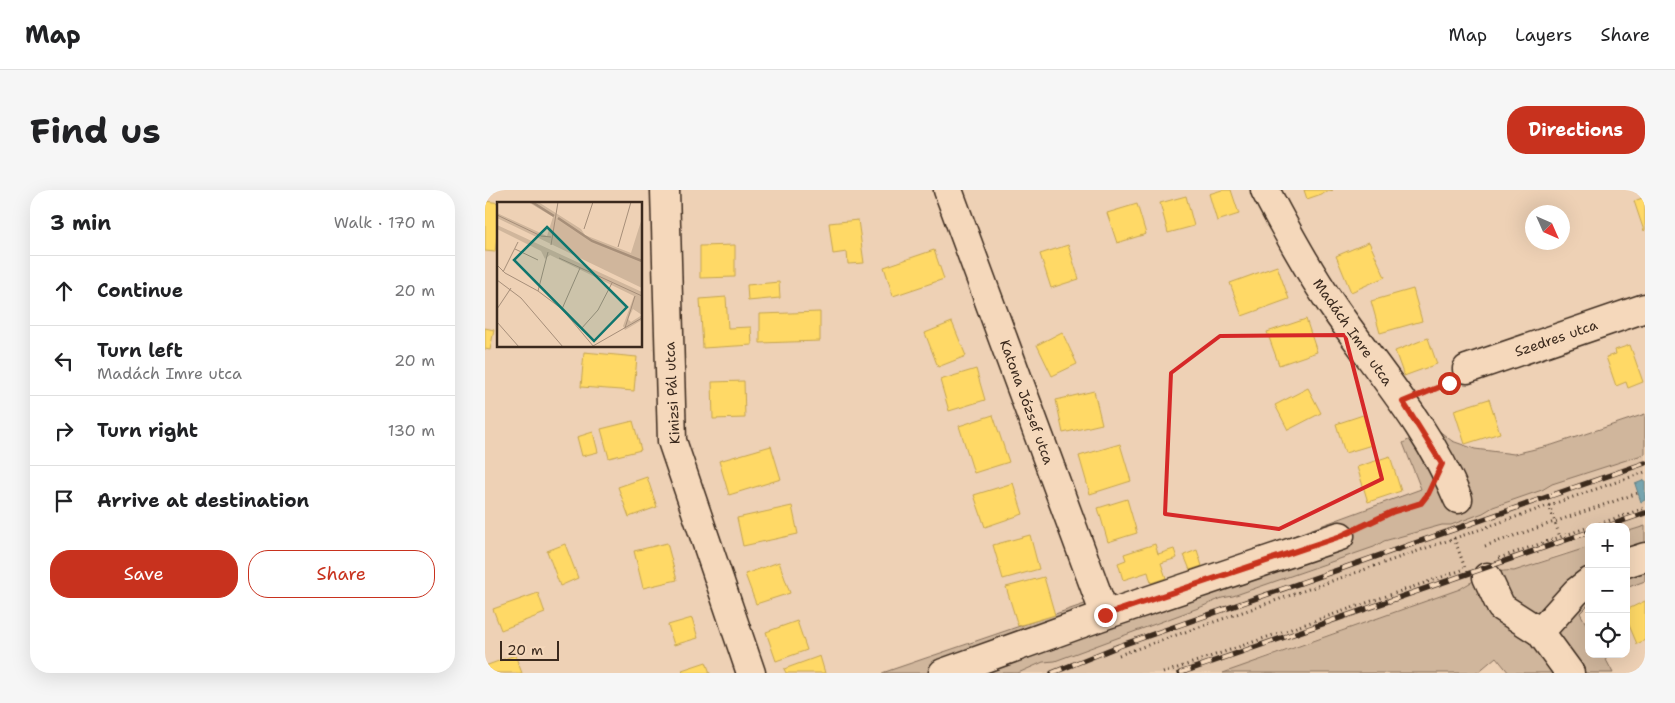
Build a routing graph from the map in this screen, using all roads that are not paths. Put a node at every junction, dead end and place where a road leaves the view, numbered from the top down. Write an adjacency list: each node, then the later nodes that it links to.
1 (665, 190): 14 (street, Kinizsi Pál utca)
2 (948, 190): 12 (street, Katona József utca)
3 (1265, 190): 6 (street, Madách Imre utca)
4 (1645, 308): 5 (street, Szedres utca)
5 (1467, 369)
6 (1458, 499)
7 (1341, 536): 12 (street)
8 (1645, 557): 9 (street)
9 (1630, 562)
10 (1482, 568): 13 (street)
11 (1585, 585): 13 (street)
12 (1105, 615): 15 (street)
13 (1540, 632): 16 (street)
14 (751, 673)
15 (943, 673)
16 (1570, 673)

